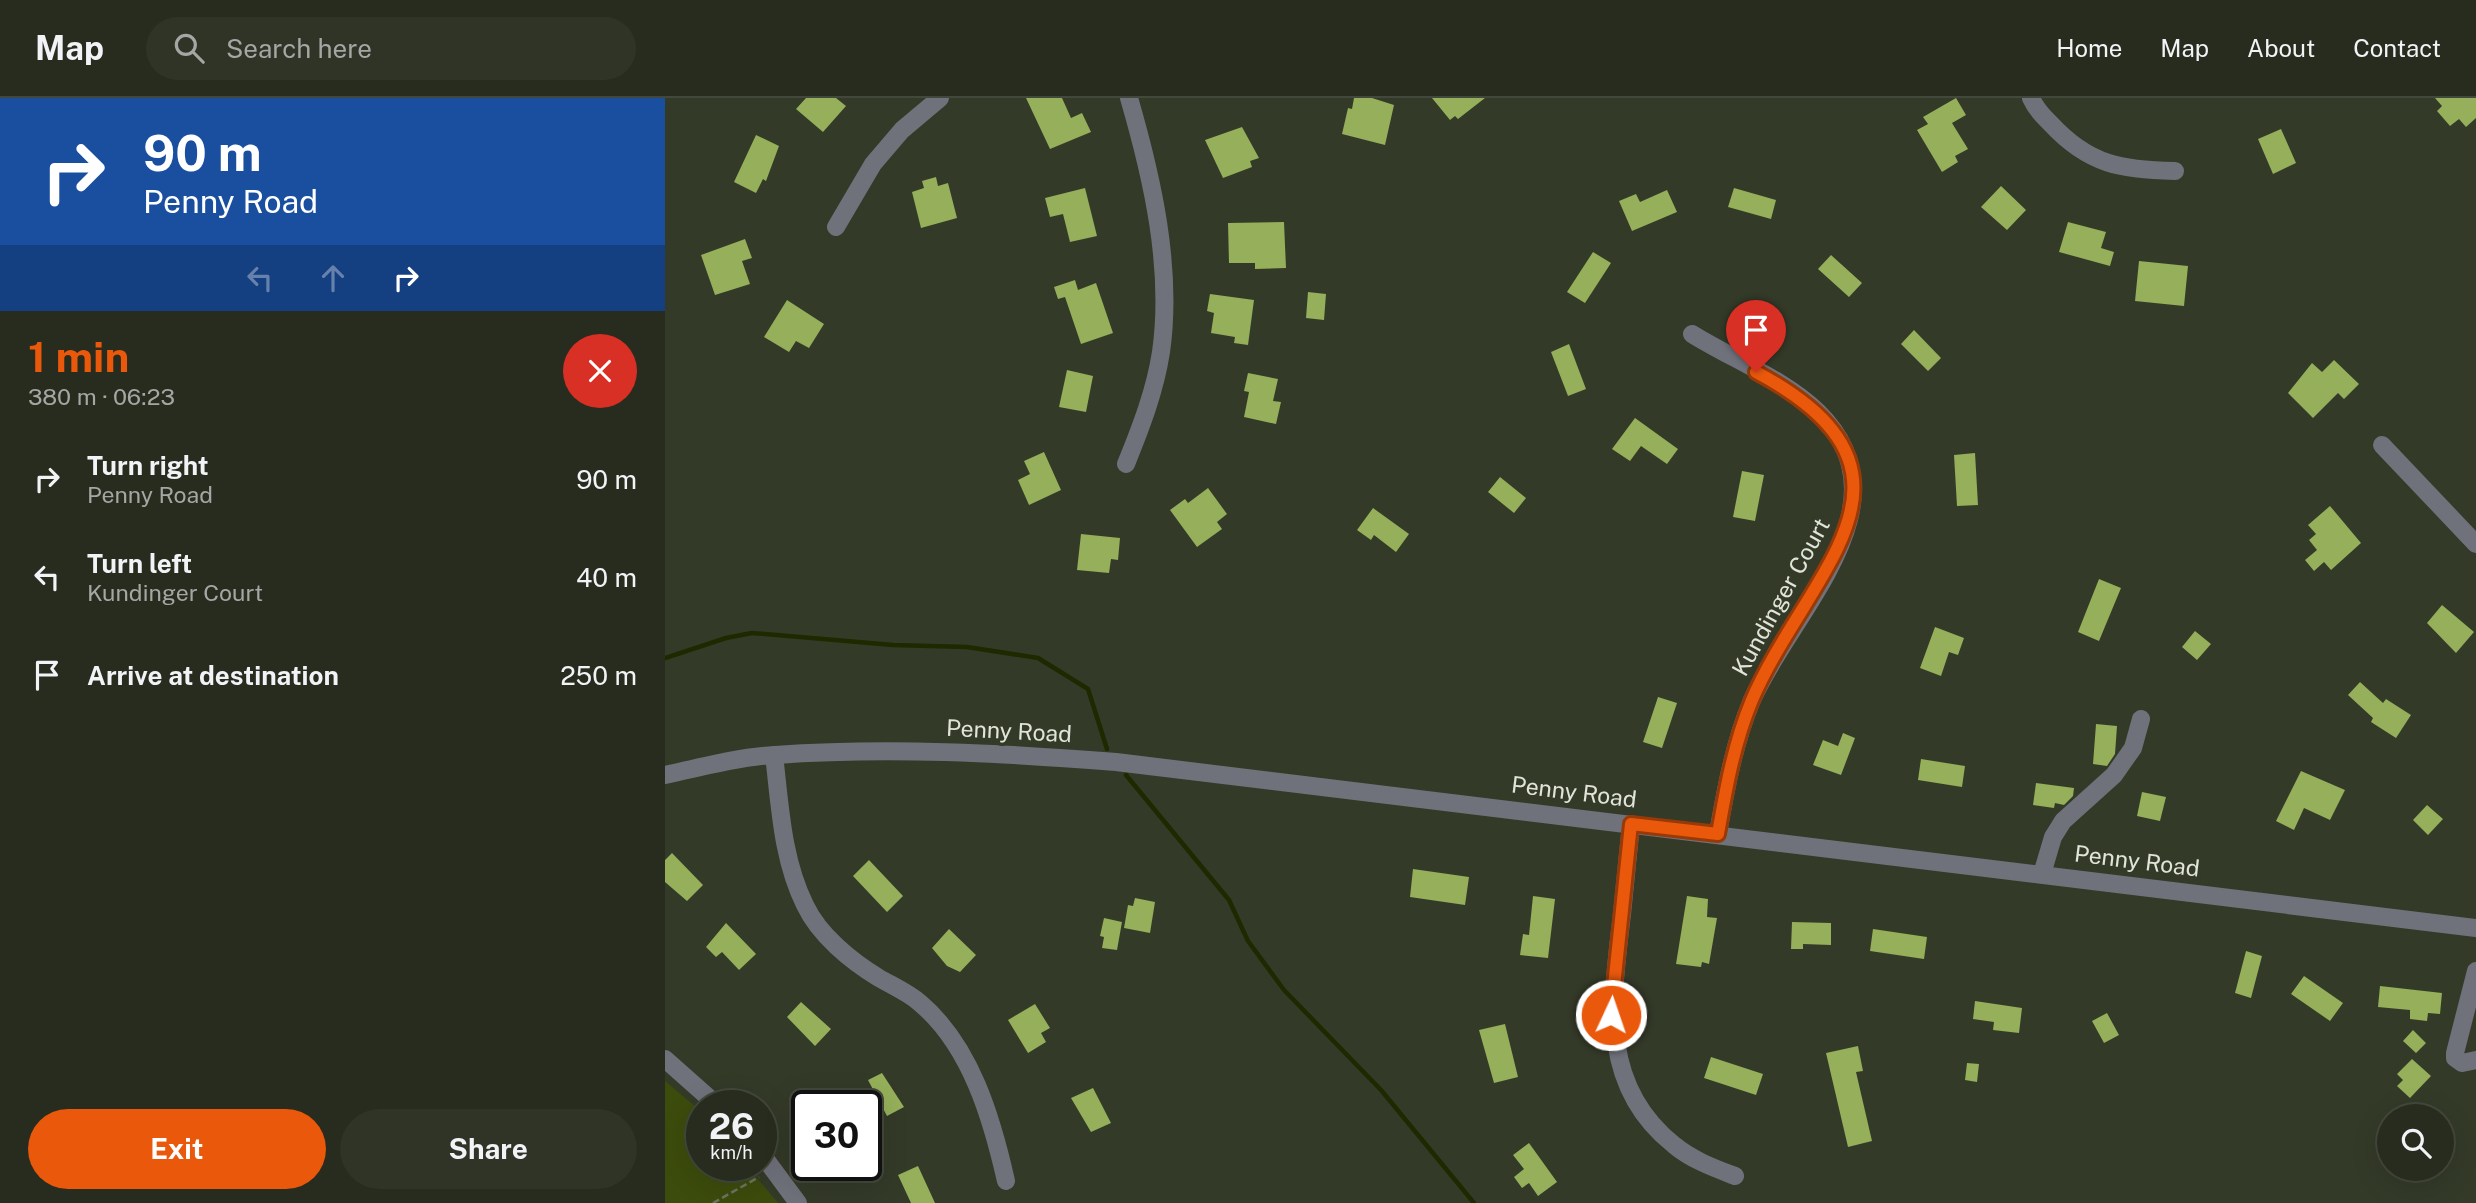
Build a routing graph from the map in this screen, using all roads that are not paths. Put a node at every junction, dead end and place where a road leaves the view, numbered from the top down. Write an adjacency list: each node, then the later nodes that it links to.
1 (940, 98): 5 (street)
2 (1129, 98): 8 (street)
3 (2031, 98): 4 (street)
4 (2175, 171)
5 (836, 227)
6 (1692, 334): 14 (street, Kundinger Court)
7 (2382, 445): 9 (street)
8 (1126, 464)
9 (2476, 544)
10 (2141, 719): 15 (street)
11 (774, 755): 12 (street, Penny Road); 13 (street, Penny Road); 23 (street)
12 (665, 775)
13 (1631, 824): 14 (street, Penny Road); 22 (street)
14 (1718, 834): 15 (street, Penny Road)
15 (2042, 874): 16 (street, Penny Road)
16 (2476, 928)
17 (2476, 971): 19 (street)
18 (665, 1059): 20 (street)
19 (2476, 1060)
20 (700, 1090)
21 (777, 1172): 24 (street)
22 (1735, 1176)
23 (1006, 1181)
24 (798, 1203)

